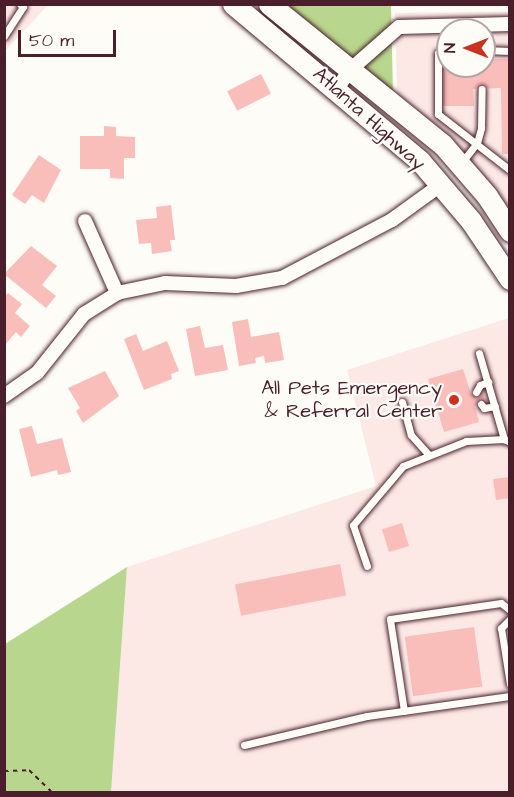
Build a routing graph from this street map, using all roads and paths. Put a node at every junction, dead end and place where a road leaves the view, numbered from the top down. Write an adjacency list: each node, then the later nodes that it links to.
1 (20, 4): 5 (lane)
2 (233, 4): 8 (main road, Atlanta Highway)
3 (269, 4): 6 (main road, Atlanta Highway)
4 (436, 27): 6 (street)
5 (4, 36)
6 (350, 70): 8 (street); 11 (main road, Atlanta Highway)
7 (438, 78): 10 (lane)
8 (337, 89): 13 (main road, Atlanta Highway)
9 (482, 89): 10 (lane)
10 (475, 144): 11 (lane); 12 (lane)
11 (460, 164): 15 (main road, Atlanta Highway)
12 (510, 170)
13 (439, 186): 16 (main road, Atlanta Highway); 17 (street)
14 (85, 221): 17 (street)
15 (510, 231)
16 (510, 279)
17 (117, 293): 21 (street)
18 (480, 353): 19 (lane)
19 (488, 382): 20 (lane); 24 (lane)
20 (476, 393)
21 (4, 396)
22 (402, 402): 26 (lane)
23 (481, 404): 24 (lane)
24 (495, 405): 25 (lane)
25 (507, 441): 26 (lane)
26 (428, 454): 27 (lane)
27 (367, 566)
28 (510, 610): 32 (lane)
29 (510, 619): 30 (lane)
30 (510, 684)
31 (510, 696): 32 (lane)
32 (404, 711): 33 (lane)
33 (244, 745)
34 (4, 771): 35 (path)
35 (52, 792)

